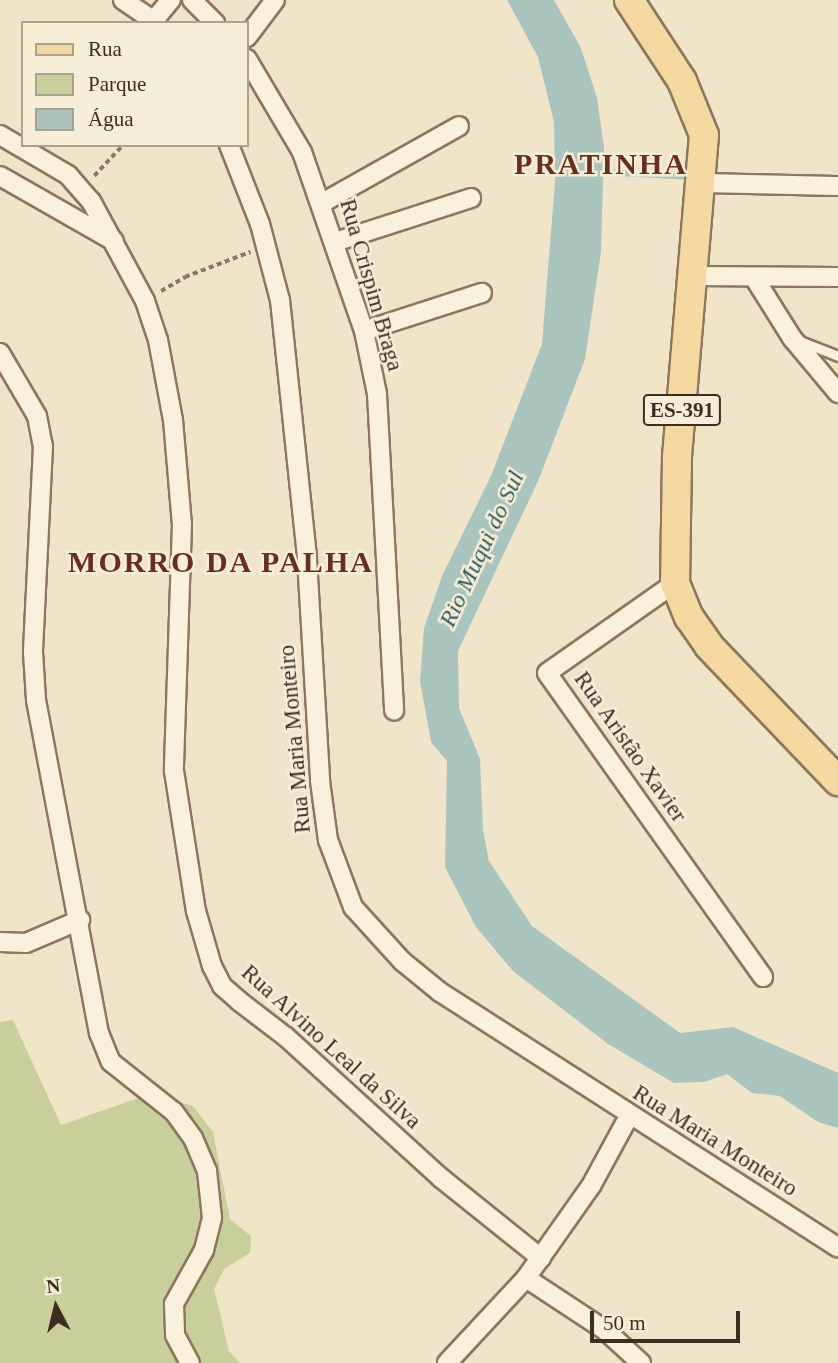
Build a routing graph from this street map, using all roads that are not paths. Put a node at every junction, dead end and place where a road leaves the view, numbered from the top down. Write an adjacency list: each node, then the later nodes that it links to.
1 (123, 0): 6 (street)
2 (171, 0): 6 (street)
3 (192, 0): 7 (street)
4 (275, 0): 8 (street)
5 (629, 0): 14 (main road, ES-391)
6 (155, 21)
7 (213, 21)
8 (248, 36)
9 (248, 60): 17 (street, Rua Crispim Braga)
10 (458, 126): 17 (street)
11 (0, 135): 18 (street, Rua Alvino Leal da Silva)
12 (230, 147): 35 (street, Rua Maria Monteiro)
13 (0, 176): 18 (street)
14 (702, 183): 15 (street); 20 (main road, ES-391)
15 (838, 186)
16 (471, 198): 19 (street)
17 (322, 203): 19 (street, Rua Crispim Braga)
18 (114, 241): 37 (street, Rua Alvino Leal da Silva)
19 (335, 242): 24 (street, Rua Crispim Braga)
20 (694, 276): 22 (street); 29 (main road, ES-391)
21 (838, 277): 22 (street)
22 (755, 279): 25 (street)
23 (482, 293): 24 (street)
24 (364, 331): 30 (street, Rua Crispim Braga)
25 (792, 338): 27 (lane); 28 (street)
26 (0, 353): 32 (street)
27 (838, 356)
28 (838, 393)
29 (676, 583): 31 (main road, ES-391); 34 (street, Rua Aristão Xavier)
30 (394, 711)
31 (835, 773)
32 (80, 920): 33 (street); 40 (street)
33 (0, 942)
34 (763, 977)
35 (629, 1116): 36 (street, Rua Maria Monteiro); 37 (street)
36 (838, 1248)
37 (541, 1258): 38 (street)
38 (526, 1278): 39 (street); 41 (street)
39 (450, 1362)
40 (190, 1363)
41 (641, 1363)

